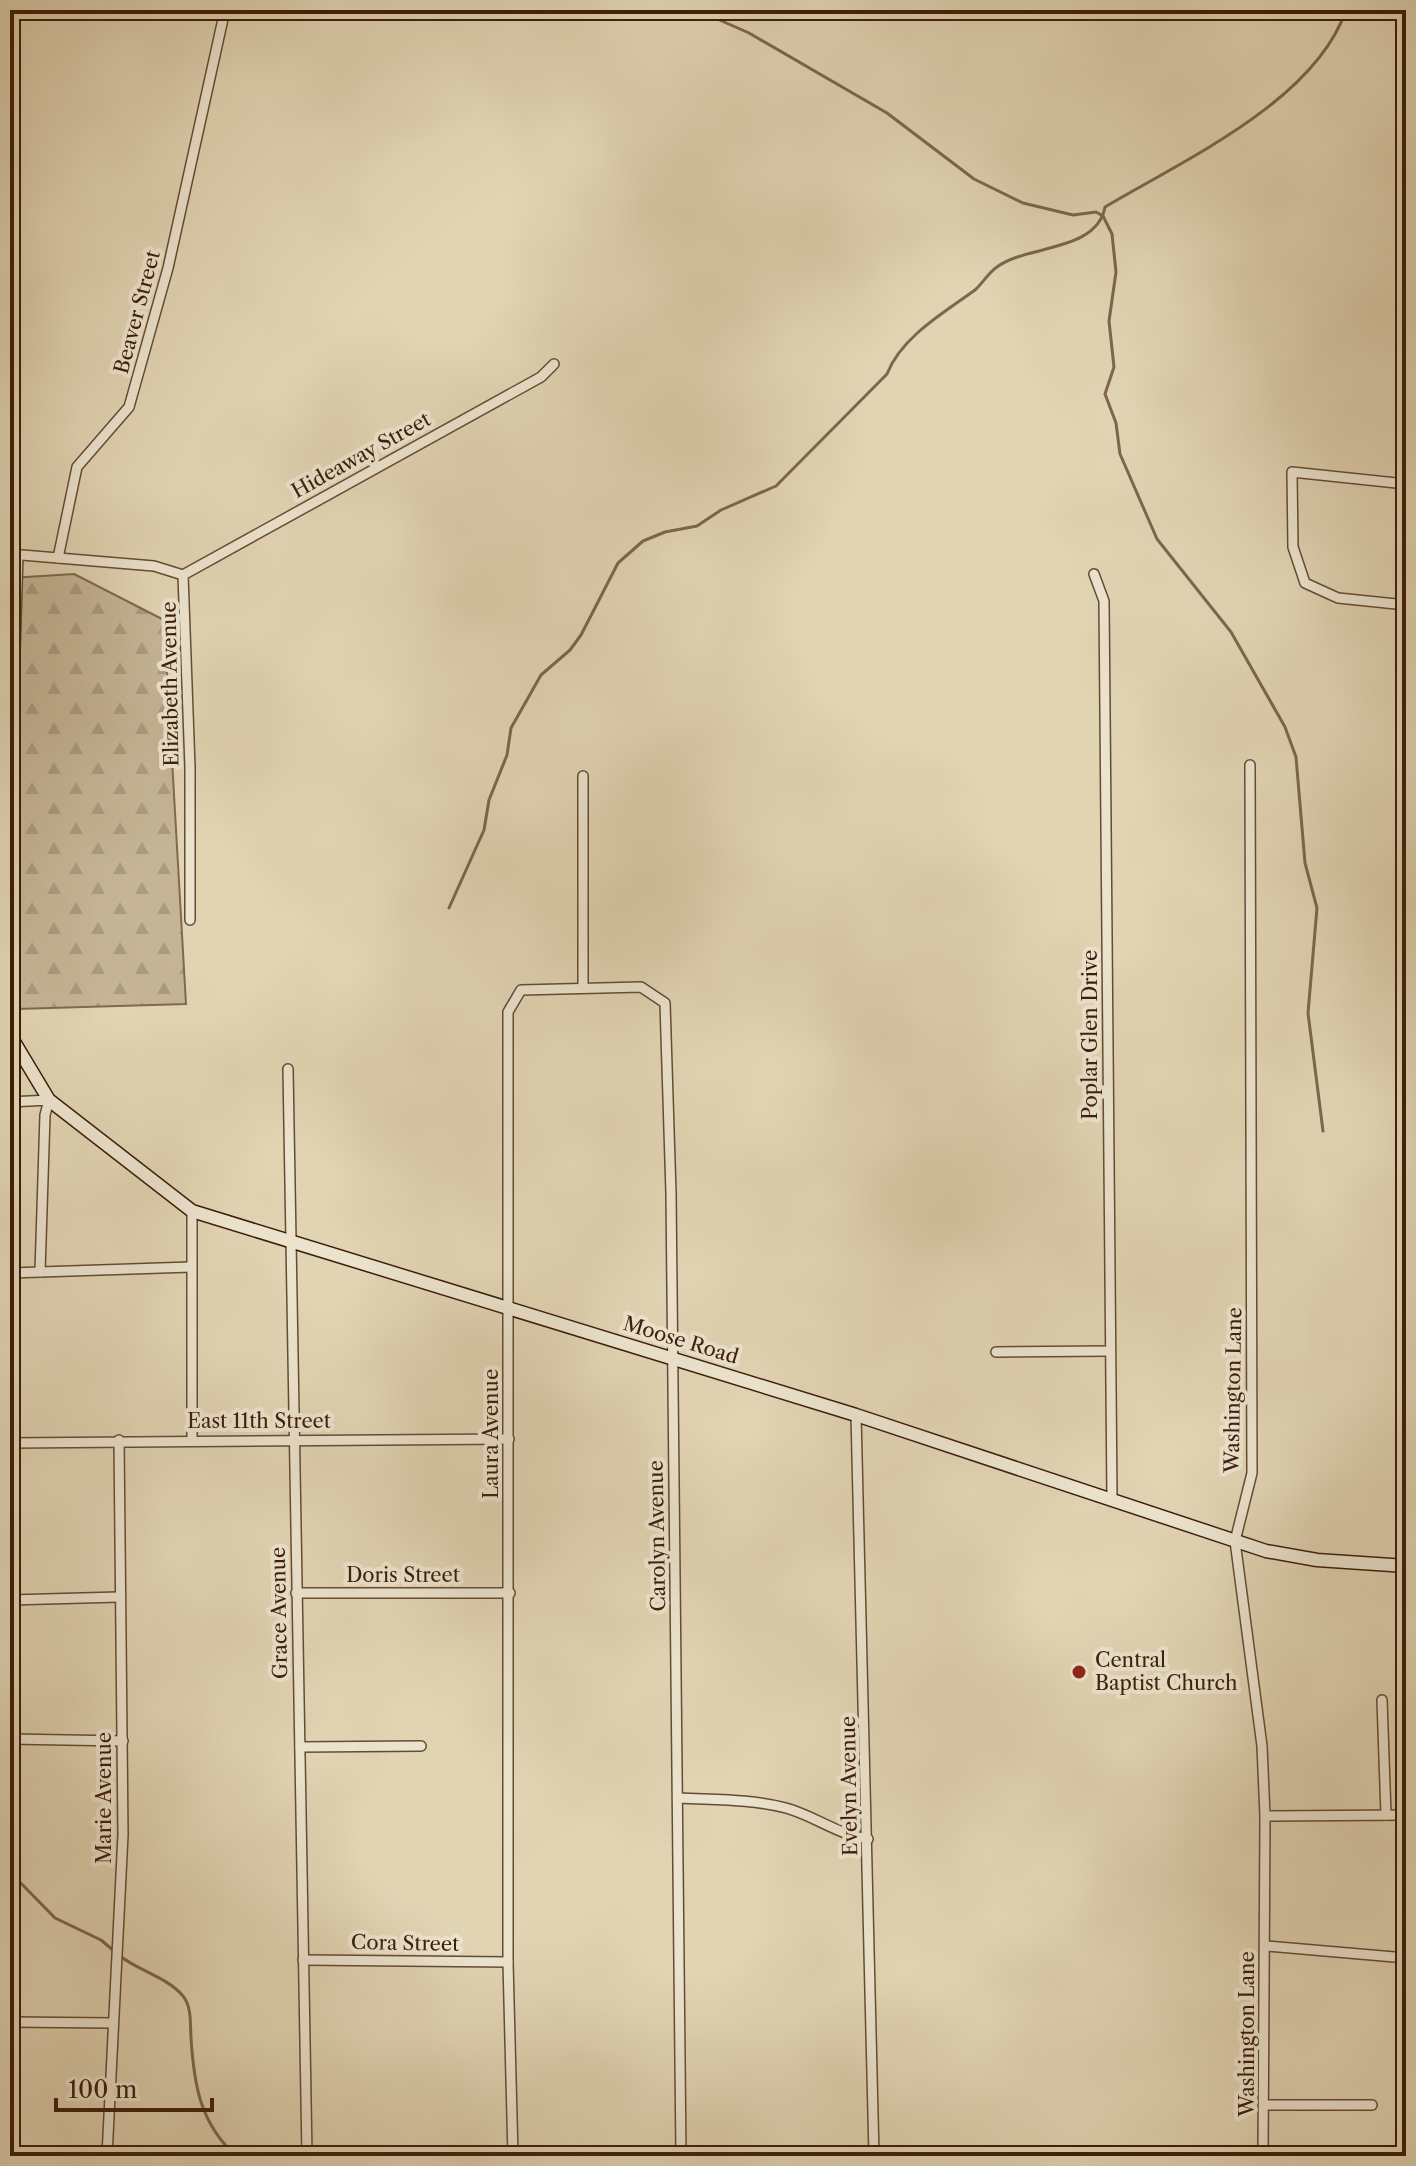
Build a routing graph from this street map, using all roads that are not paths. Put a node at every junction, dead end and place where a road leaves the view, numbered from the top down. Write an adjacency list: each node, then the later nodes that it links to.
1 (225, 10): 5 (street, Beaver Street)
2 (554, 364): 7 (street, Hideaway Street)
3 (1406, 484): 8 (street)
4 (14, 554): 5 (street); 11 (street)
5 (58, 558): 7 (street, Elizabeth Avenue)
6 (1094, 574): 24 (street, Poplar Glen Drive)
7 (183, 575): 12 (street, Elizabeth Avenue)
8 (1406, 605)
9 (1250, 765): 34 (street, Washington Lane)
10 (583, 776): 13 (street)
11 (10, 815)
12 (190, 920)
13 (583, 987): 23 (street, Laura Avenue); 26 (street, Carolyn Avenue)
14 (10, 1035): 16 (street, Moose Road)
15 (288, 1069): 19 (street, Grace Avenue)
16 (49, 1100): 17 (street); 18 (street, Moose Road); 21 (street)
17 (10, 1102)
18 (192, 1211): 19 (street, Moose Road); 20 (street)
19 (292, 1244): 23 (street, Moose Road); 29 (street, Grace Avenue)
20 (191, 1267): 21 (street); 28 (street)
21 (40, 1272): 22 (street)
22 (10, 1273)
23 (509, 1308): 26 (street, Moose Road); 30 (street, Laura Avenue)
24 (1110, 1351): 25 (street); 33 (street, Poplar Glen Drive)
25 (996, 1352)
26 (673, 1358): 27 (street, Moose Road); 45 (street, Carolyn Avenue)
27 (856, 1415): 33 (street, Moose Road); 49 (street, Evelyn Avenue)
28 (192, 1439): 29 (street, East 11th Street); 31 (street, East 11th Street)
29 (295, 1439): 30 (street, East 11th Street); 36 (street, Grace Avenue)
30 (509, 1439): 37 (street, Laura Avenue)
31 (119, 1440): 32 (street, East 11th Street); 38 (street, Marie Avenue)
32 (10, 1443)
33 (1112, 1498): 34 (street, Moose Road)
34 (1235, 1541): 35 (street, Moose Road); 48 (street, Washington Lane)
35 (1406, 1566)
36 (296, 1593): 37 (street, Doris Street); 44 (street, Grace Avenue)
37 (510, 1593): 53 (street, Laura Avenue)
38 (119, 1597): 39 (street); 42 (street, Marie Avenue)
39 (10, 1600)
40 (1382, 1700): 46 (street)
41 (10, 1739): 42 (street)
42 (123, 1741): 55 (street, Marie Avenue)
43 (421, 1746): 44 (street)
44 (300, 1747): 52 (street, Grace Avenue)
45 (679, 1798): 49 (street); 61 (street, Carolyn Avenue)
46 (1386, 1815): 47 (street); 48 (street)
47 (1406, 1815)
48 (1265, 1816): 50 (street, Washington Lane)
49 (868, 1839): 62 (street, Evelyn Avenue)
50 (1266, 1946): 51 (street); 56 (street, Washington Lane)
51 (1406, 1958)
52 (303, 1960): 53 (street, Cora Street); 59 (street, Grace Avenue)
53 (508, 1962): 60 (street, Laura Avenue)
54 (10, 2022): 55 (street)
55 (112, 2023): 58 (street, Marie Avenue)
56 (1265, 2105): 57 (street); 63 (street, Washington Lane)
57 (1372, 2105)
58 (107, 2156)
59 (307, 2156)
60 (513, 2156)
61 (681, 2156)
62 (874, 2156)
63 (1263, 2156)

